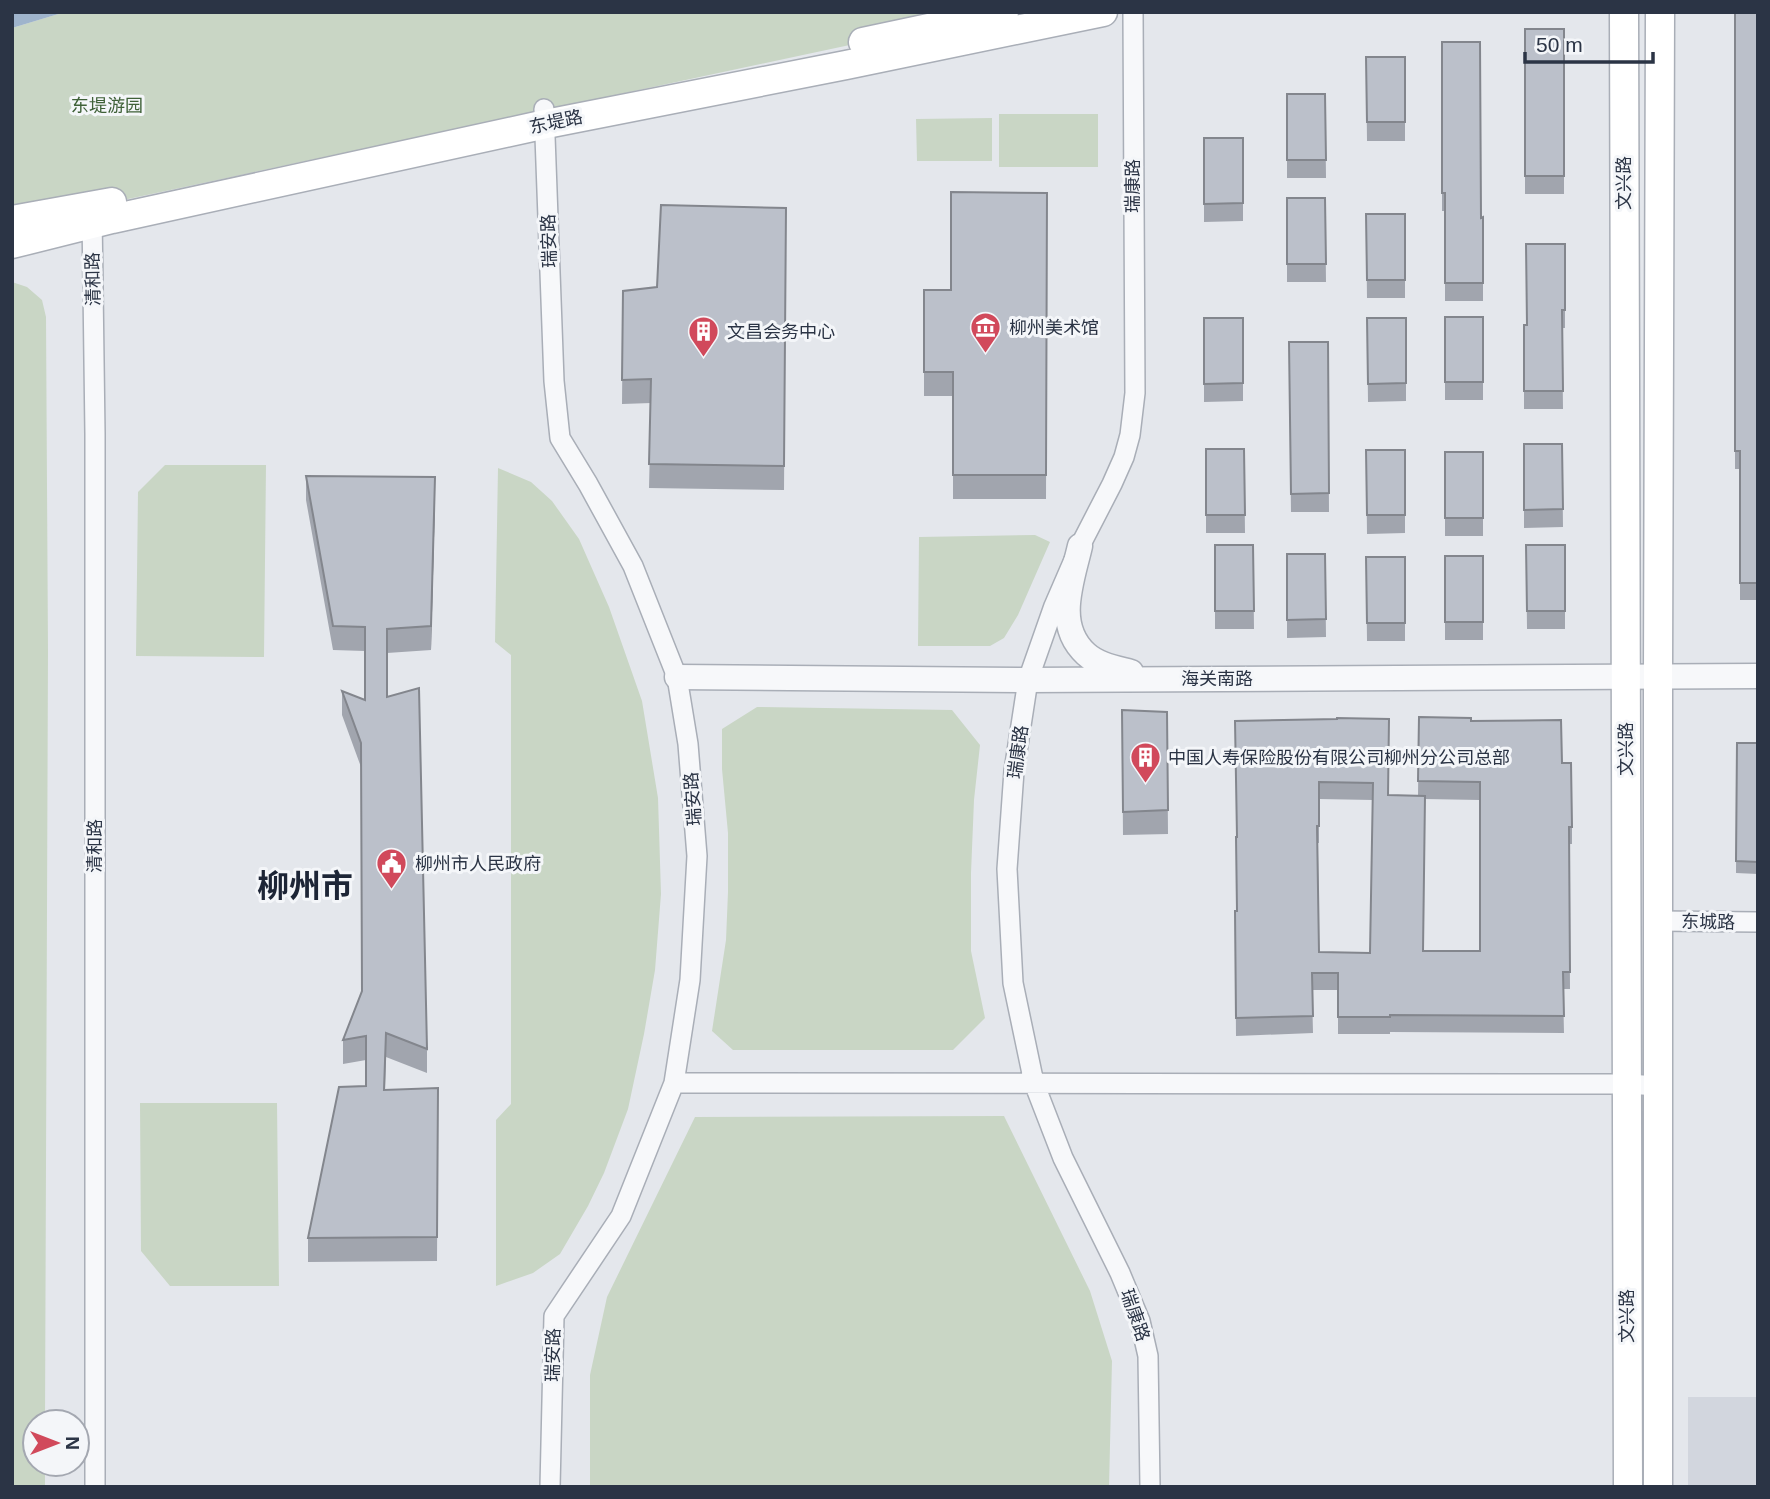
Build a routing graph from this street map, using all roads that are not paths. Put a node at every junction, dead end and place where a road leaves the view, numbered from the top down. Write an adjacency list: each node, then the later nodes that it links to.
1 (1004, 12): 6 (main road)
2 (1103, 12): 6 (main road, 东堤路)
3 (1133, 12): 10 (street, 瑞康路)
4 (1624, 12): 14 (main road, 文兴路)
5 (1660, 12): 11 (main road, 文兴路)
6 (545, 117): 7 (main road); 13 (street, 瑞安路)
7 (92, 215): 8 (main road); 9 (main road); 23 (street, 清和路)
8 (12, 220)
9 (12, 244)
10 (1080, 546): 15 (street); 16 (street, 瑞康路)
11 (1658, 676): 12 (street, 海关南路); 14 (street, 海关南路); 17 (main road, 文兴路)
12 (1758, 676)
13 (677, 677): 16 (street, 海关南路); 19 (street, 瑞安路)
14 (1626, 677): 15 (street, 海关南路); 21 (main road, 文兴路)
15 (1156, 679): 16 (street, 海关南路)
16 (1028, 680): 20 (street, 瑞康路)
17 (1658, 921): 18 (street, 东城路); 22 (main road, 文兴路)
18 (1758, 922)
19 (674, 1083): 20 (street); 24 (street, 瑞安路)
20 (1034, 1083): 21 (street); 25 (street, 瑞康路)
21 (1627, 1084): 22 (street); 26 (main road, 文兴路)
22 (1658, 1086): 27 (main road, 文兴路)
23 (95, 1487)
24 (550, 1487)
25 (1150, 1487)
26 (1628, 1487)
27 (1658, 1487)

